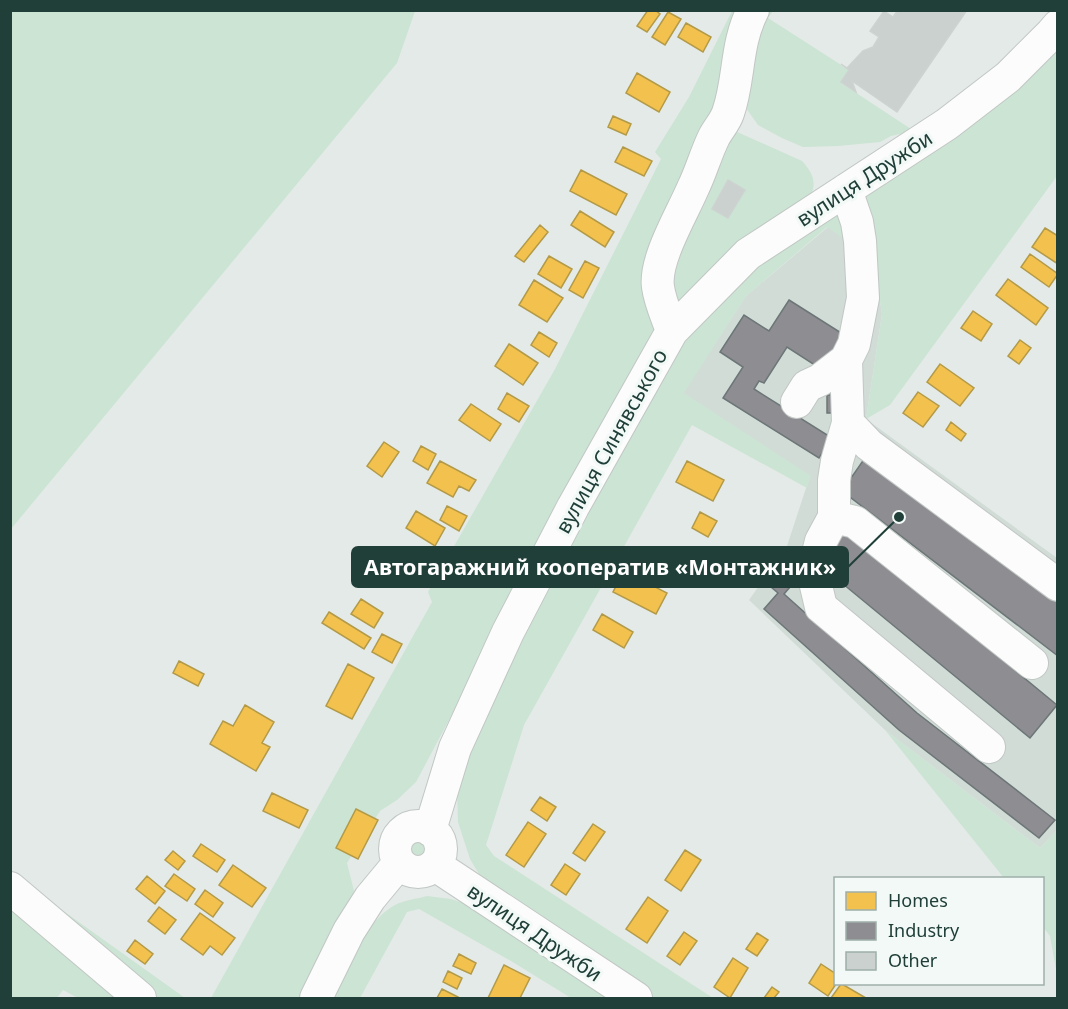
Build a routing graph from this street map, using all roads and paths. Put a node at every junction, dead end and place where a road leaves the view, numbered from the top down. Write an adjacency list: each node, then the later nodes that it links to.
1 (753, 10): 4 (street, вулиця Синявського)
2 (1058, 26): 3 (street, вулиця Дружби)
3 (846, 190): 4 (street, вулиця Дружби); 5 (street)
4 (672, 331): 12 (street, вулиця Синявського)
5 (846, 360): 6 (street); 7 (street)
6 (797, 402)
7 (848, 423): 8 (street); 9 (street)
8 (834, 517): 10 (street); 11 (street)
9 (1058, 585)
10 (1032, 663)
11 (989, 747)
12 (430, 830): 13 (street); 14 (street)
13 (399, 863): 14 (street); 17 (street)
14 (435, 865): 18 (street, вулиця Дружби)
15 (10, 888): 16 (street)
16 (140, 999)
17 (316, 999)
18 (636, 999)

